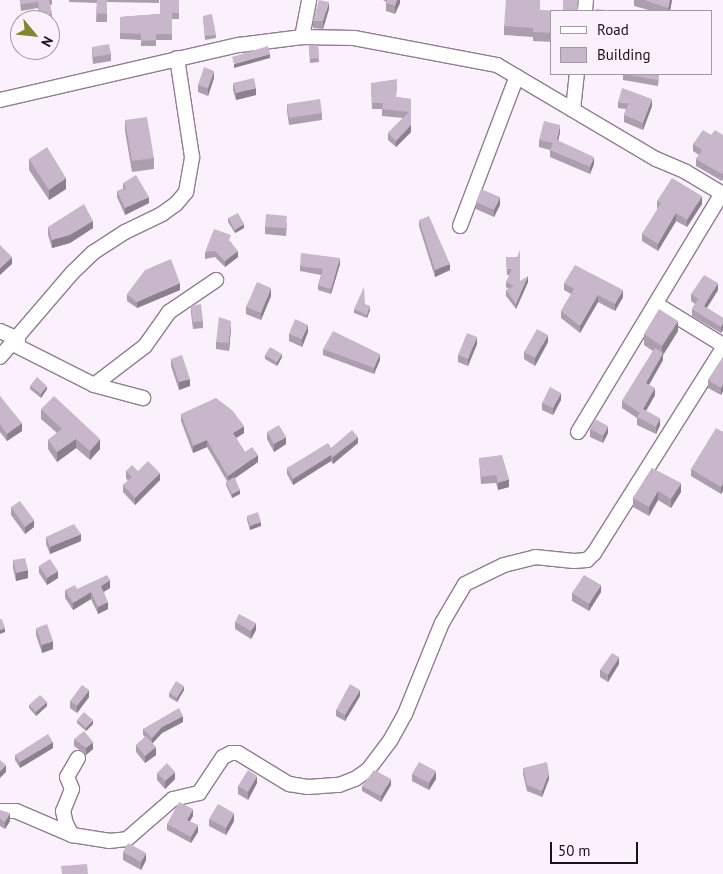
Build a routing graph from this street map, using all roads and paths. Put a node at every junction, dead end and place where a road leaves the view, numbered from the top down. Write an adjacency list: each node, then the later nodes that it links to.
1 (309, 0): 2 (street)
2 (302, 37): 3 (street); 5 (street)
3 (177, 58): 6 (street); 13 (street)
4 (577, 75): 7 (street)
5 (517, 76): 7 (street); 9 (street)
6 (0, 100)
7 (573, 110): 8 (street)
8 (723, 194): 11 (street)
9 (460, 226)
10 (216, 280): 16 (street)
11 (656, 304): 14 (street); 18 (street)
12 (0, 331): 13 (street)
13 (15, 342): 15 (street); 16 (street)
14 (723, 346): 21 (street)
15 (0, 357)
16 (94, 385): 17 (street)
17 (143, 398)
18 (578, 432)
19 (78, 758): 21 (street)
20 (0, 811): 21 (street)
21 (72, 835)

